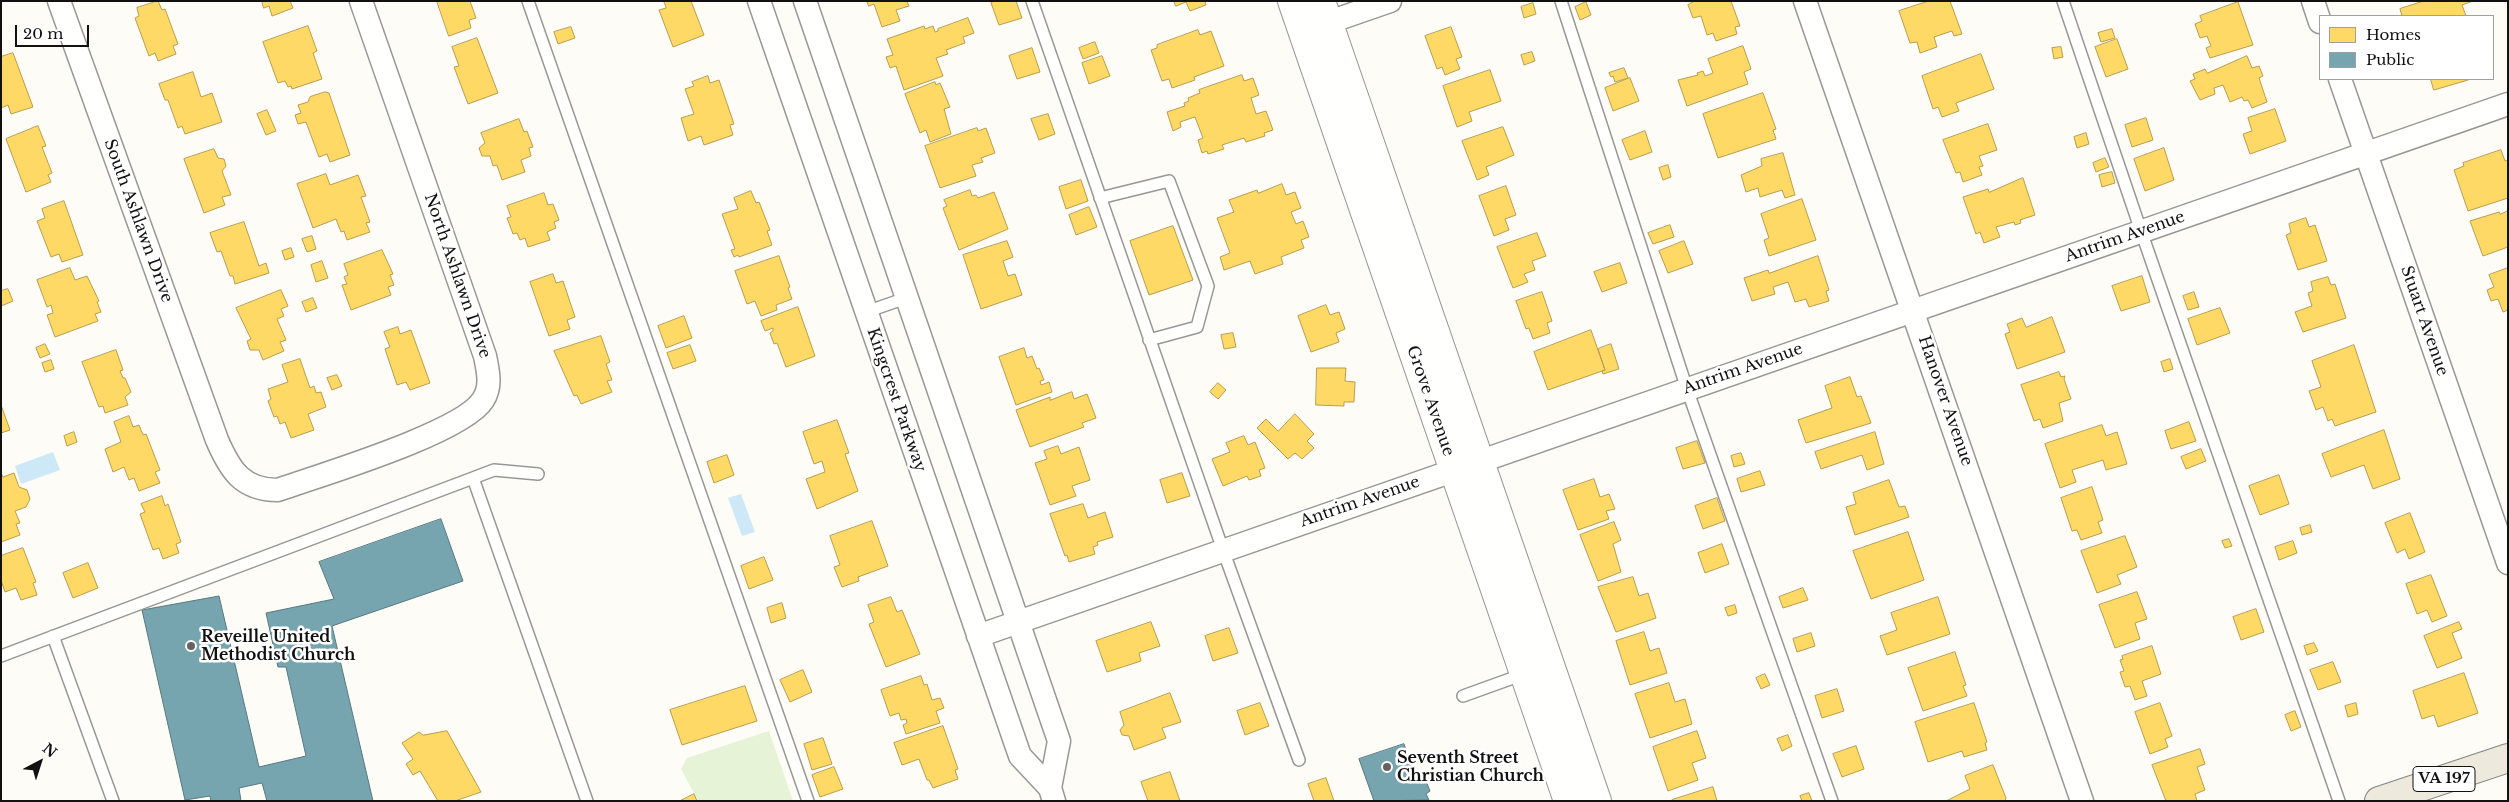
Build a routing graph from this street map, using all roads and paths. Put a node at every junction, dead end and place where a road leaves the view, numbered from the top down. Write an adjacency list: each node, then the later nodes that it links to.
1 (59, 1): 26 (street, South Ashlawn Drive)
2 (360, 1): 26 (street, North Ashlawn Drive)
3 (528, 1): 44 (lane)
4 (759, 1): 23 (street, Kingcrest Parkway)
5 (805, 1): 21 (street, Kingcrest Parkway)
6 (1032, 1): 19 (lane)
7 (1292, 1): 15 (street, Grove Avenue)
8 (1390, 1): 13 (street)
9 (1561, 1): 25 (lane)
10 (1805, 1): 22 (street, Hanover Avenue)
11 (2064, 1): 20 (lane)
12 (2313, 1): 14 (street)
13 (1325, 12): 15 (street); 27 (street, Grove Avenue)
14 (2319, 19)
15 (1302, 31): 28 (street, Grove Avenue)
16 (2340, 80): 18 (street, Stuart Avenue)
17 (2508, 104): 18 (street, Antrim Avenue)
18 (2366, 153): 20 (street, Antrim Avenue); 32 (street, Stuart Avenue)
19 (1100, 198): 24 (lane); 24 (lane)
20 (2141, 231): 22 (street, Antrim Avenue); 49 (lane)
21 (906, 298): 23 (lane); 33 (street, Kingcrest Parkway)
22 (1914, 310): 25 (street, Antrim Avenue); 48 (street, Hanover Avenue)
23 (866, 312): 35 (street, Kingcrest Parkway)
24 (1149, 340): 31 (lane)
25 (1687, 389): 27 (street, Antrim Avenue); 47 (lane)
26 (217, 440)
27 (1479, 461): 28 (street, Antrim Avenue); 46 (street, Grove Avenue)
28 (1454, 469): 31 (street, Antrim Avenue); 37 (street, Grove Avenue)
29 (538, 474): 30 (lane)
30 (473, 478): 34 (lane); 43 (lane)
31 (1222, 550): 33 (street, Antrim Avenue); 40 (lane)
32 (2508, 563)
33 (1018, 622): 35 (street, Antrim Avenue); 41 (street, Kingcrest Parkway)
34 (53, 636): 36 (lane); 42 (lane)
35 (978, 636): 41 (street, Kingcrest Parkway)
36 (1, 656)
37 (1524, 674): 38 (lane); 45 (street, Grove Avenue)
38 (1463, 696)
39 (2508, 758): 50 (main road, VA 197)
40 (1299, 760)
41 (1052, 794)
42 (113, 801)
43 (587, 801)
44 (808, 801)
45 (1568, 801)
46 (1597, 801)
47 (1832, 801)
48 (2082, 801)
49 (2339, 801)
50 (2379, 801)

